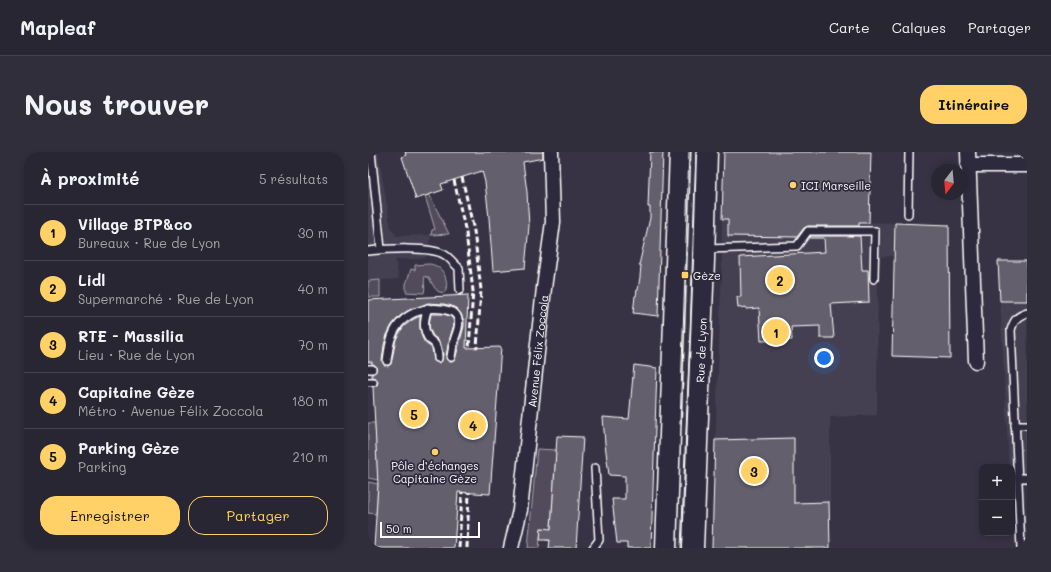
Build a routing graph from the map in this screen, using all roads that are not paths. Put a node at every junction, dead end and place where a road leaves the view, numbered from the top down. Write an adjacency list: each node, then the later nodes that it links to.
1 (371, 152): 9 (lane)
2 (551, 152): 25 (street, Avenue Félix Zoccola)
3 (680, 152): 27 (street)
4 (707, 152): 10 (street, Rue de Lyon)
5 (909, 152): 8 (lane)
6 (968, 158): 7 (street); 19 (street)
7 (1027, 165)
8 (908, 214)
9 (381, 249): 11 (lane); 13 (lane)
10 (704, 249): 12 (lane); 28 (street, Rue de Lyon)
11 (368, 251)
12 (874, 279)
13 (460, 290)
14 (428, 308): 16 (lane); 17 (lane); 18 (lane)
15 (1027, 313): 20 (lane)
16 (451, 357)
17 (438, 358)
18 (387, 361)
19 (976, 361)
20 (1015, 425): 21 (lane); 23 (lane)
21 (1027, 425)
22 (595, 468): 26 (lane)
23 (1018, 478): 24 (lane); 29 (lane)
24 (1027, 478)
25 (511, 548)
26 (593, 548)
27 (666, 548)
28 (693, 548)
29 (1021, 548)

